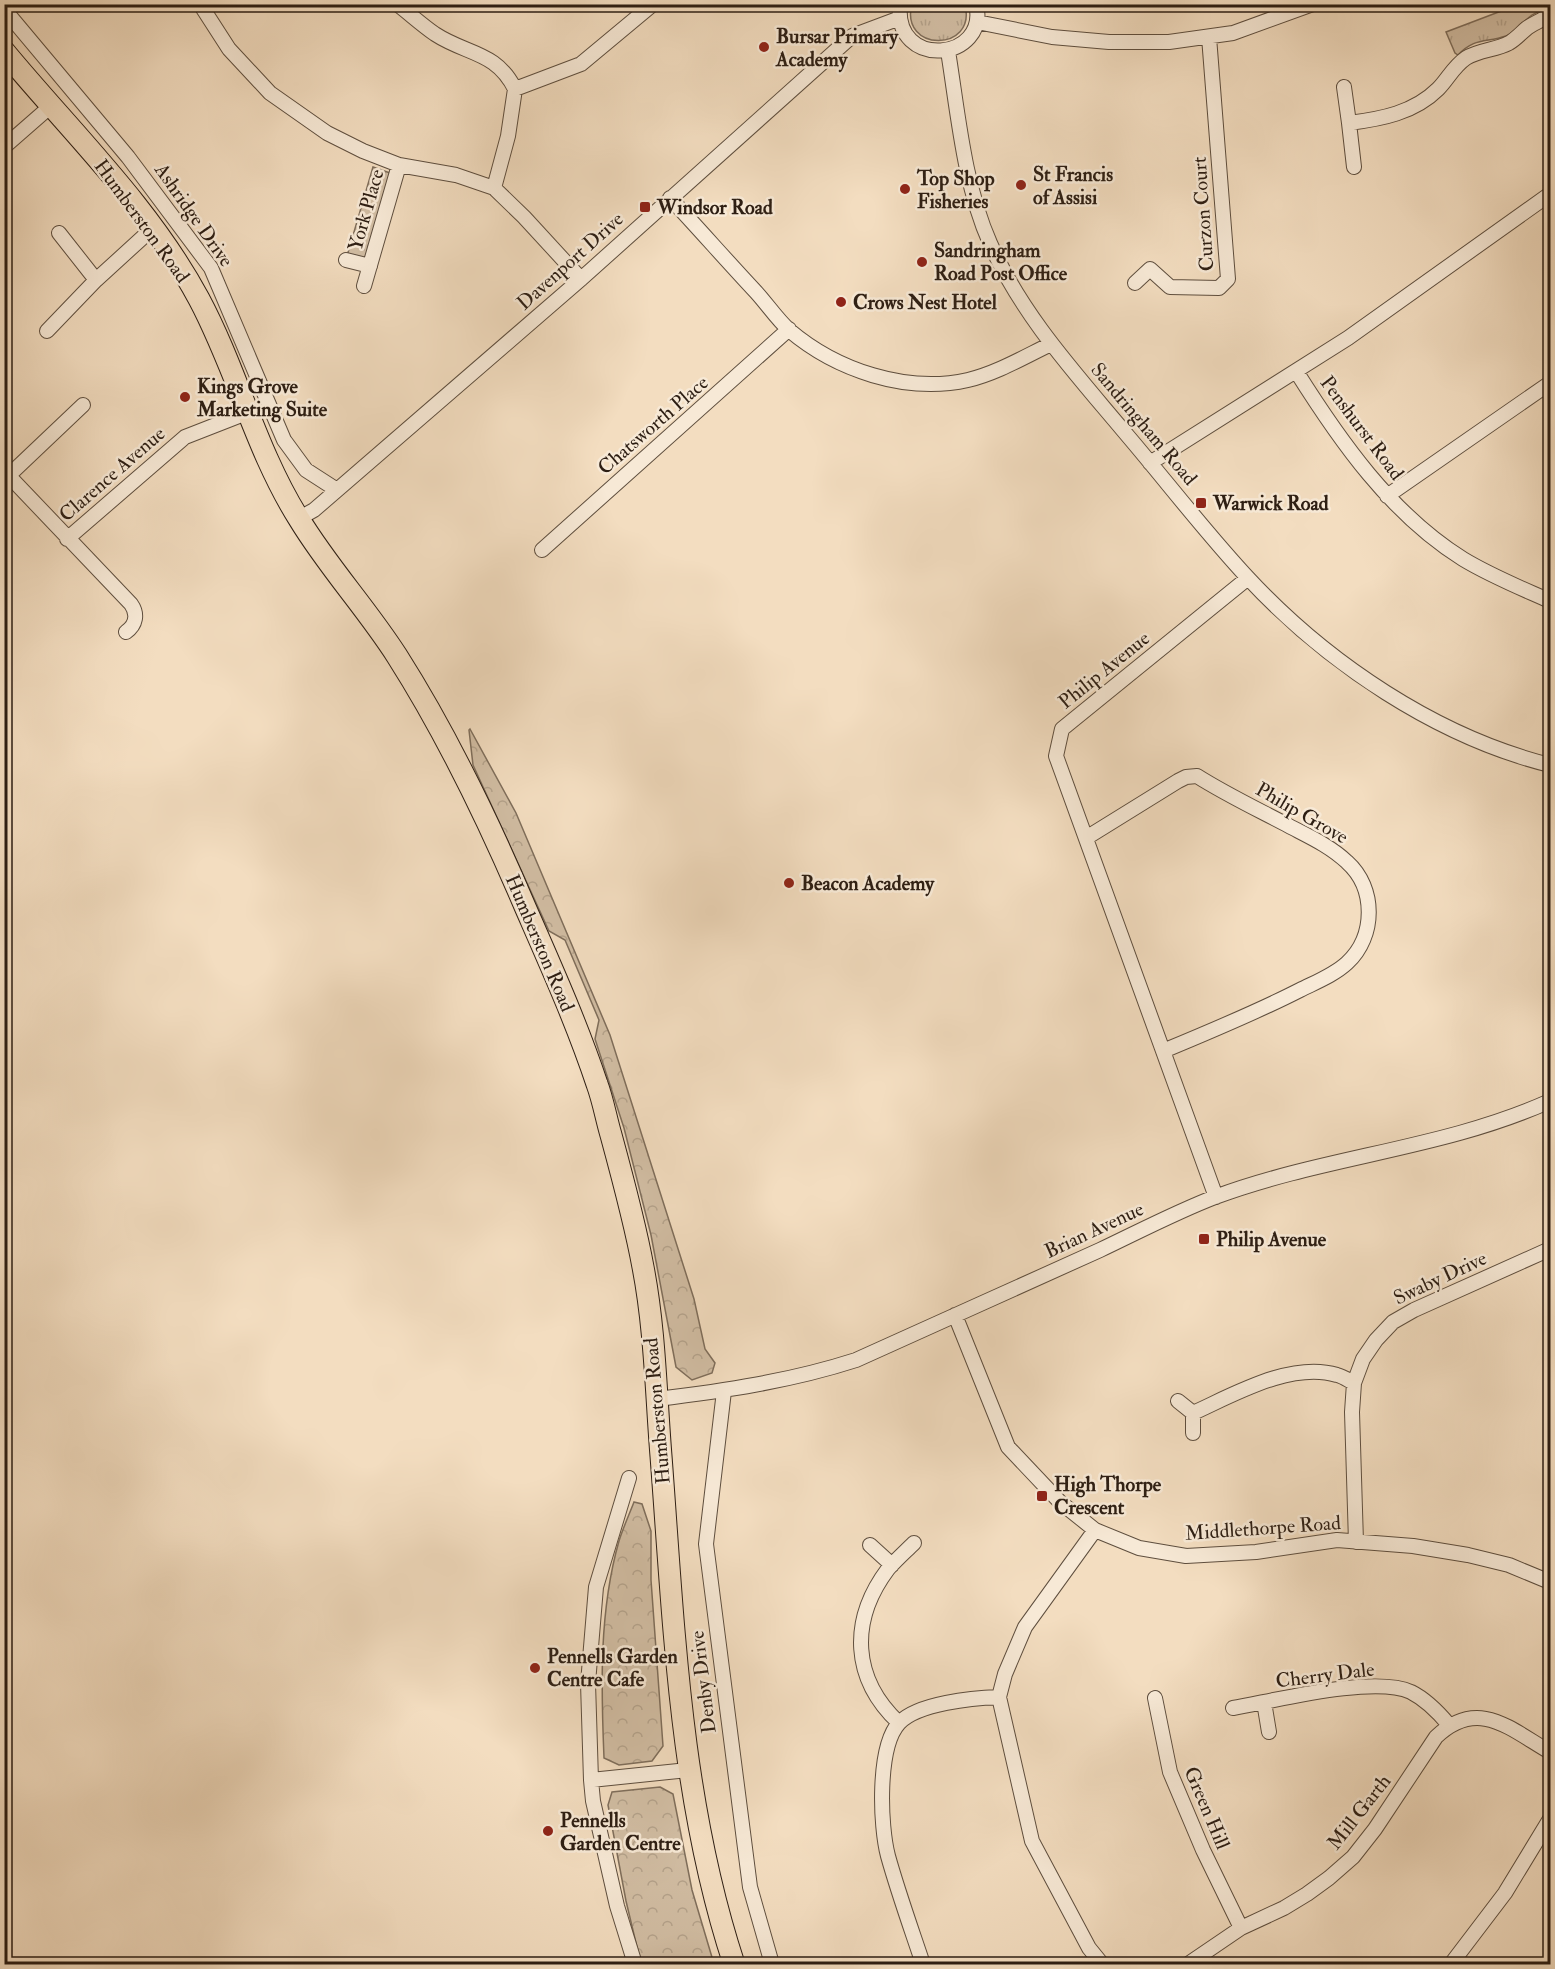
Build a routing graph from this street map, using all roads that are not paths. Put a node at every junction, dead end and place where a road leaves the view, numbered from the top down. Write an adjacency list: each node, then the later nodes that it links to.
1 (200, 4): 18 (street)
2 (397, 4): 14 (street)
3 (653, 4): 14 (street)
4 (976, 4): 9 (street)
5 (1313, 4): 10 (street)
6 (4, 9): 40 (street, Ashridge Drive)
7 (900, 11): 12 (street); 22 (street, Davenport Drive)
8 (1551, 14): 16 (street)
9 (976, 21): 10 (street); 12 (street)
10 (1209, 37): 29 (street, Curzon Court)
11 (4, 51): 15 (main road, Humberston Road)
12 (948, 51): 33 (street, Sandringham Road)
13 (1344, 87): 16 (street)
14 (515, 89): 20 (street)
15 (52, 105): 17 (street); 23 (main road, Humberston Road)
16 (1349, 123): 19 (street)
17 (4, 147)
18 (399, 165): 20 (street); 26 (street, York Place)
19 (1354, 167)
20 (494, 188): 27 (street)
21 (1551, 194): 34 (street)
22 (670, 198): 27 (street, Davenport Drive); 31 (street)
23 (153, 228): 28 (street); 37 (main road, Humberston Road)
24 (59, 233): 28 (street)
25 (346, 260): 26 (street, York Place)
26 (370, 267): 30 (street, York Place)
27 (581, 279): 40 (street, Davenport Drive)
28 (96, 280): 32 (street)
29 (1135, 283)
30 (364, 286)
31 (789, 329): 33 (street); 44 (street, Chatsworth Place)
32 (47, 331)
33 (1051, 344): 38 (street, Sandringham Road)
34 (1296, 371): 38 (street); 41 (street, Penshurst Road)
35 (1551, 383): 41 (street)
36 (83, 405): 39 (street)
37 (249, 412): 42 (main road, Humberston Road); 43 (street, Clarence Avenue)
38 (1150, 463): 45 (street, Sandringham Road)
39 (7, 478): 43 (street)
40 (337, 490): 42 (street, Davenport Drive)
41 (1388, 496): 46 (street, Penshurst Road)
42 (298, 519): 57 (main road, Humberston Road)
43 (67, 539): 47 (street)
44 (542, 550)
45 (1248, 578): 48 (street, Sandringham Road); 49 (street, Philip Avenue)
46 (1551, 601)
47 (126, 632)
48 (1551, 765)
49 (1086, 838): 50 (street, Philip Avenue); 50 (street, Philip Grove)
50 (1163, 1051): 52 (street, Philip Avenue)
51 (1551, 1101): 52 (street, Brian Avenue)
52 (1216, 1197): 54 (street, Brian Avenue)
53 (1551, 1249): 55 (street, Swaby Drive)
54 (955, 1316): 56 (street, Brian Avenue); 62 (street, Middlethorpe Road)
55 (1354, 1383): 59 (street); 63 (street, Swaby Drive)
56 (724, 1391): 57 (street, Brian Avenue); 82 (street, Denby Drive)
57 (657, 1399): 76 (main road, Humberston Road)
58 (1178, 1401): 59 (street)
59 (1193, 1413): 60 (street)
60 (1193, 1433)
61 (629, 1478): 77 (street)
62 (1095, 1530): 63 (street, Middlethorpe Road); 68 (street)
63 (1356, 1542): 67 (street, Middlethorpe Road)
64 (914, 1543): 66 (street)
65 (870, 1545): 66 (street)
66 (892, 1565): 72 (street)
67 (1550, 1581)
68 (999, 1697): 72 (street); 84 (street)
69 (1155, 1698): 79 (street, Green Hill)
70 (1264, 1702): 71 (street, Cherry Dale); 73 (street, Cherry Dale); 74 (street, Cherry Dale)
71 (1233, 1708)
72 (899, 1723): 83 (street)
73 (1449, 1725): 75 (street); 79 (street, Mill Garth)
74 (1269, 1731)
75 (1551, 1752)
76 (688, 1770): 77 (street); 81 (main road, Humberston Road)
77 (591, 1780): 80 (street)
78 (1551, 1819): 86 (street)
79 (1241, 1928): 85 (street, Mill Garth)
80 (635, 1965)
81 (734, 1965)
82 (772, 1965)
83 (923, 1965)
84 (1102, 1965)
85 (1188, 1965)
86 (1451, 1965)

